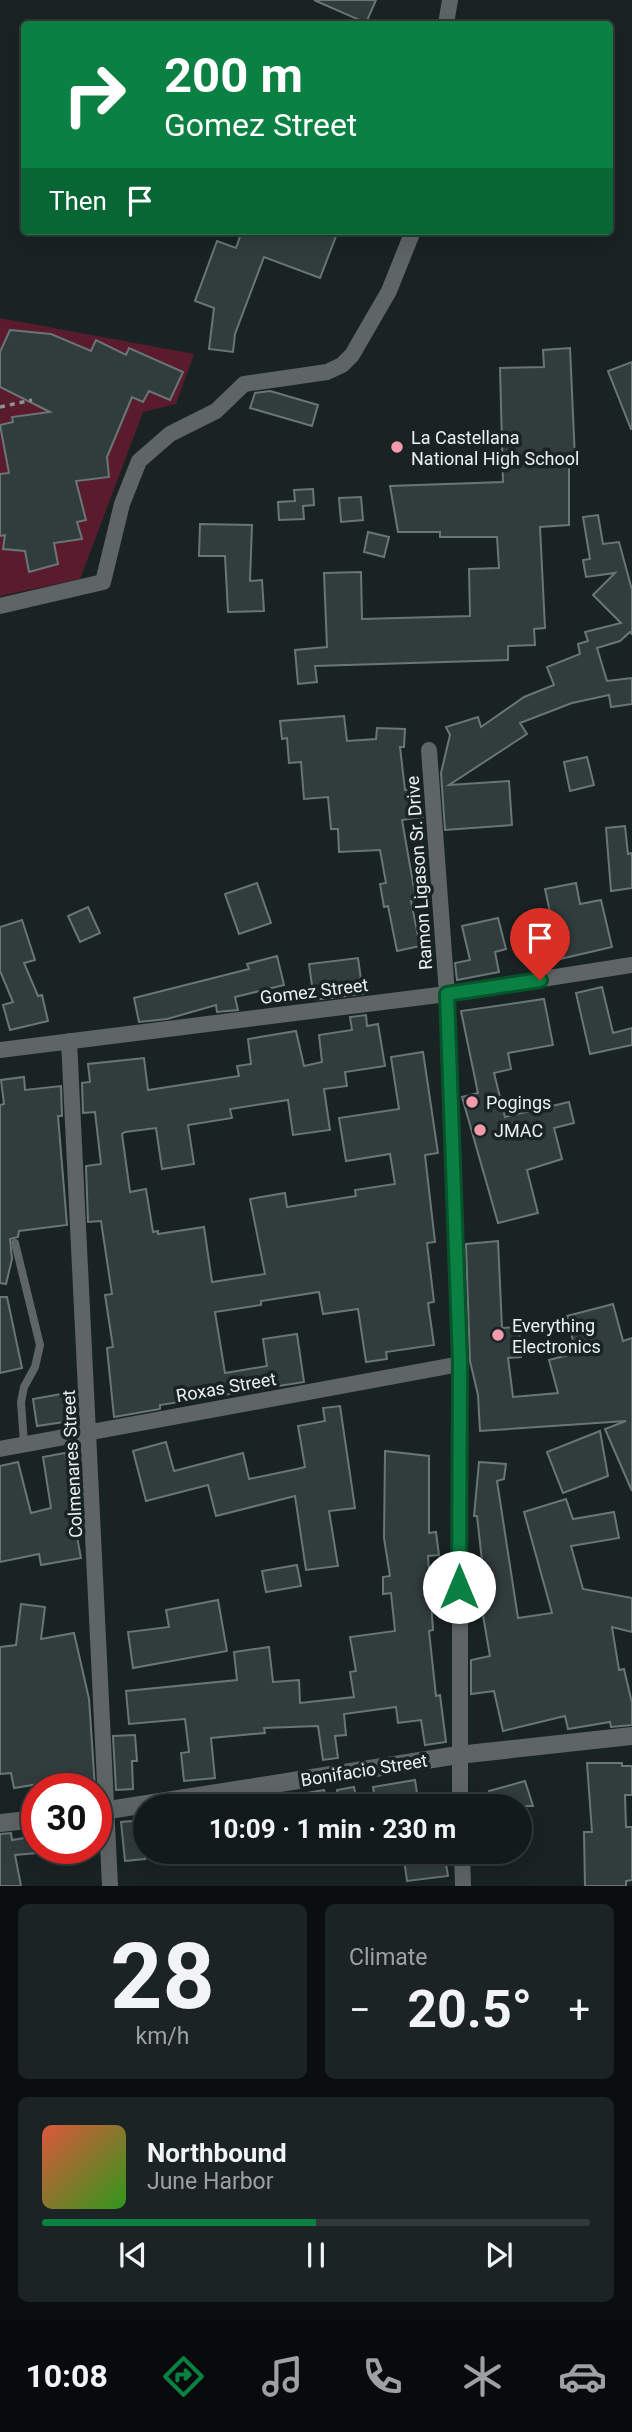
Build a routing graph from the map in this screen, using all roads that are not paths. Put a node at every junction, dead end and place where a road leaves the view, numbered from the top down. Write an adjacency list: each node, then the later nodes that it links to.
1 (450, 0): 2 (street)
2 (446, 21)
3 (411, 235): 4 (street)
4 (0, 606)
5 (429, 750): 7 (street, Ramon Ligason Sr. Drive)
6 (632, 965): 7 (street, Gomez Street)
7 (447, 994): 8 (street, Gomez Street); 11 (street, Ramon Ligason Sr. Drive)
8 (69, 1041): 9 (street, Gomez Street); 12 (street, Colmenares Street)
9 (0, 1050)
10 (15, 1243): 13 (lane)
11 (460, 1364): 12 (street, Roxas Street); 16 (street, Ramon Ligason Sr. Drive)
12 (90, 1432): 13 (street, Roxas Street); 17 (street, Colmenares Street)
13 (24, 1444): 14 (street, Roxas Street)
14 (0, 1449)
15 (632, 1736): 16 (street, Bonifacio Street)
16 (458, 1755): 18 (street, Ramon Ligason Sr. Drive); 19 (street, Bonifacio Street)
17 (100, 1773)
18 (460, 1794)
19 (112, 1810)
20 (21, 1821): 21 (street)
21 (0, 1823)
22 (107, 1864): 24 (street, Colmenares Street)
23 (462, 1864): 25 (street)
24 (110, 1886)
25 (463, 1886)

